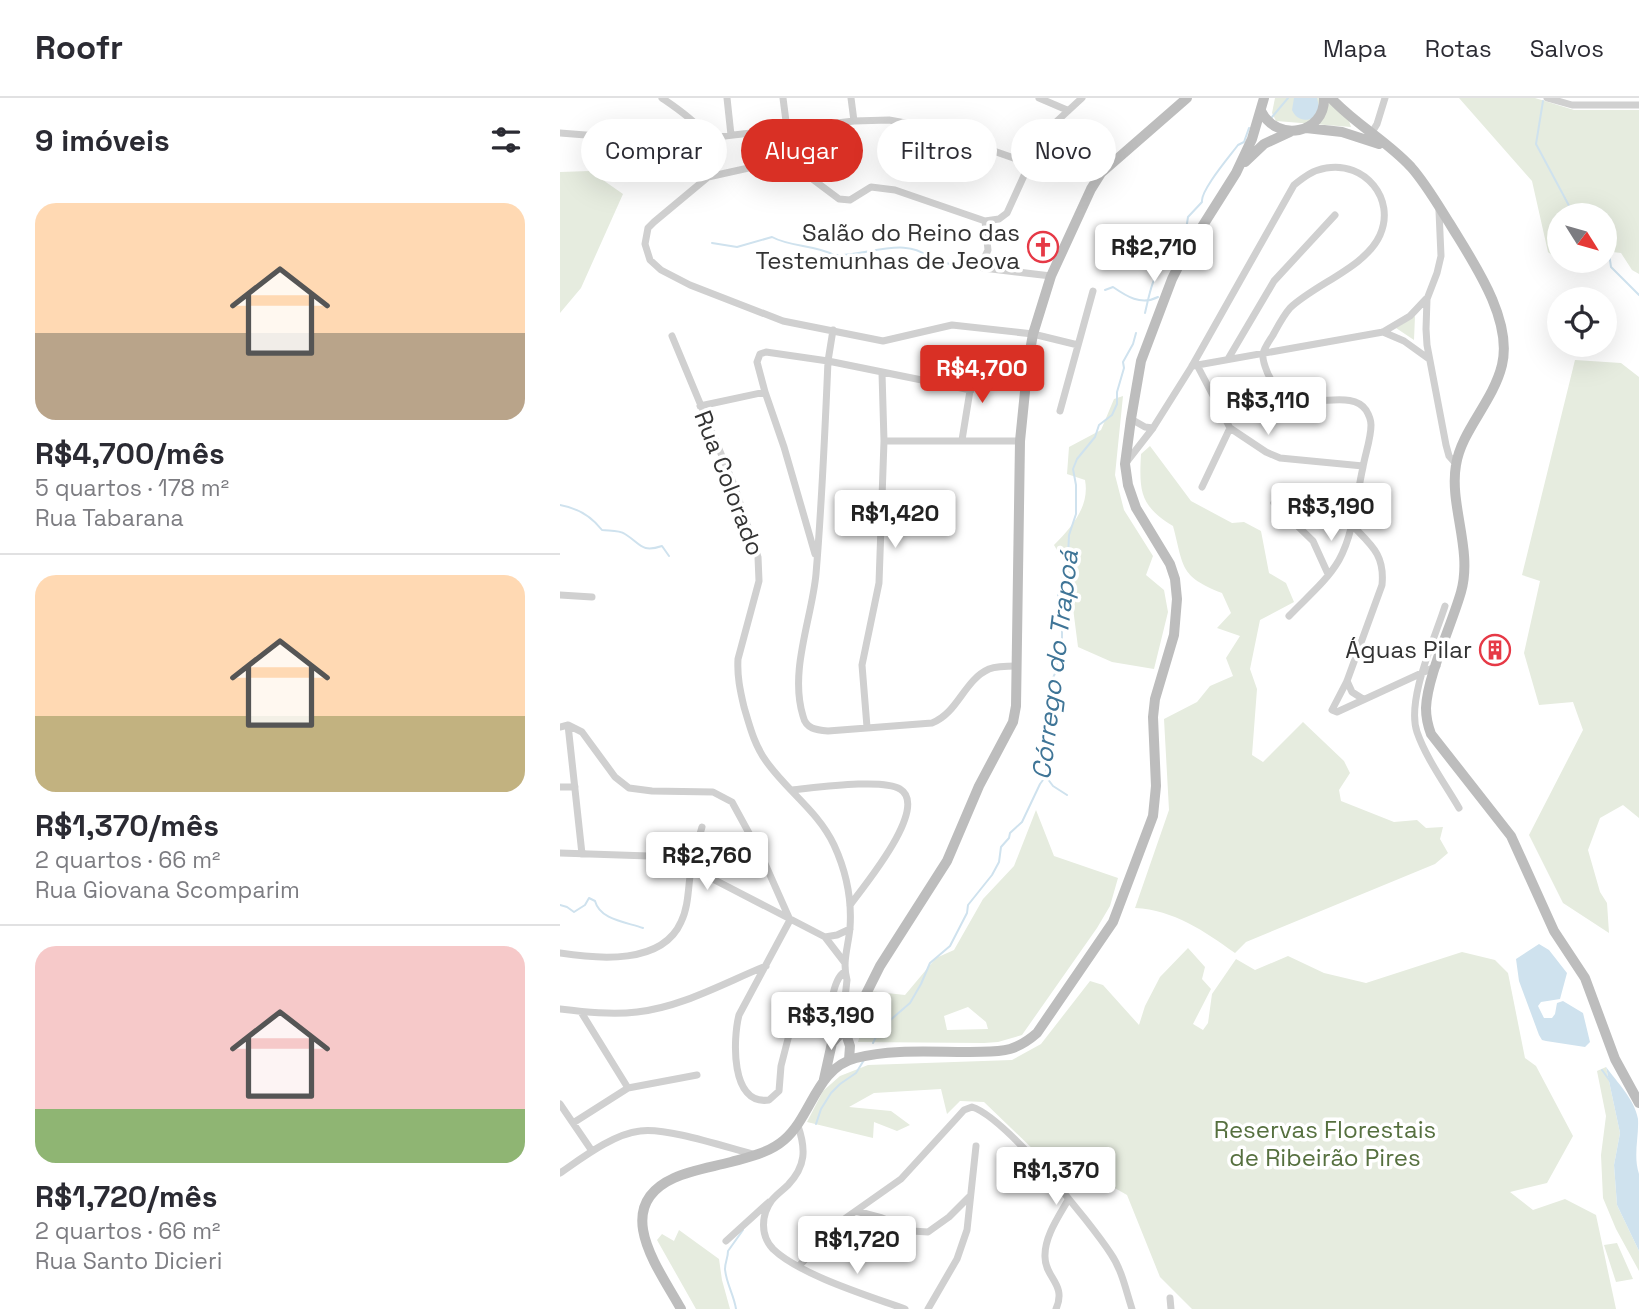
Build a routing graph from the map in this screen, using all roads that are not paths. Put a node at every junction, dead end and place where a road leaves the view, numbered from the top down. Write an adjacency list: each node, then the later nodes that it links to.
1 (662, 98): 16 (street)
2 (727, 98): 28 (street)
3 (783, 98): 17 (street)
4 (851, 98): 18 (street)
5 (1039, 98): 14 (street)
6 (1082, 98): 14 (street)
7 (1187, 98): 31 (main road)
8 (1264, 98): 15 (main road)
9 (1324, 98): 21 (main road)
10 (1331, 98): 25 (main road)
11 (1385, 98): 25 (street)
12 (1547, 98): 13 (street)
13 (1639, 105)
14 (1067, 110): 19 (street)
15 (1261, 111): 22 (main road); 32 (main road)
16 (687, 119)
17 (786, 119)
18 (854, 119)
19 (1059, 119)
20 (863, 121): 30 (street)
21 (1306, 128): 22 (main road); 29 (main road)
22 (1290, 132): 32 (main road)
23 (560, 134): 26 (street)
24 (741, 134): 28 (street)
25 (1371, 134): 29 (main road)
26 (581, 135)
27 (727, 135): 28 (street)
28 (731, 135)
29 (1392, 150): 37 (main road)
30 (1011, 157)
31 (1116, 160)
32 (1236, 173): 59 (main road)
33 (702, 182): 43 (street)
34 (817, 182): 39 (street)
35 (1020, 182): 39 (street)
36 (1095, 182): 40 (main road)
37 (1439, 207): 42 (street); 66 (main road)
38 (1335, 215): 49 (street)
39 (985, 221): 40 (street)
40 (1051, 276): 45 (main road)
41 (1093, 291): 47 (street)
42 (1427, 299): 44 (street); 50 (street)
43 (833, 330): 45 (street); 51 (street)
44 (1383, 332): 48 (street); 50 (street)
45 (1033, 334): 47 (street); 64 (main road)
46 (672, 336): 57 (street, Rua Colorado)
47 (1079, 345): 58 (street)
48 (1263, 354): 49 (street); 53 (street); 67 (street)
49 (1228, 359): 53 (street)
50 (1429, 359): 66 (street)
51 (828, 361): 54 (street); 56 (street); 71 (street)
52 (974, 366): 55 (street)
53 (1194, 366): 60 (street); 61 (street)
54 (882, 373): 55 (street); 63 (street)
55 (971, 390): 62 (street)
56 (765, 392): 57 (street); 71 (street)
57 (700, 406): 86 (street, Rua Colorado)
58 (1060, 411)
59 (1131, 419): 60 (street); 65 (main road)
60 (1153, 428): 65 (street)
61 (1230, 428): 67 (street); 68 (street)
62 (962, 440): 63 (street); 64 (street)
63 (884, 441): 83 (street)
64 (1020, 441): 77 (main road)
65 (1125, 464): 106 (main road)
66 (1456, 464): 78 (main road)
67 (1363, 466): 70 (street)
68 (1202, 487)
69 (1274, 503): 72 (street)
70 (1351, 524): 72 (street); 80 (street)
71 (817, 562): 83 (street)
72 (1328, 574): 76 (street)
73 (560, 595): 74 (street)
74 (592, 597)
75 (1445, 606): 79 (street)
76 (1289, 616)
77 (1017, 666): 83 (street); 103 (main road)
78 (1437, 666): 79 (street); 112 (main road)
79 (1424, 670): 81 (street); 87 (street)
80 (1347, 681): 81 (street); 81 (street)
81 (1363, 699)
82 (564, 726): 85 (street); 93 (street)
83 (867, 727)
84 (560, 787): 85 (street)
85 (575, 787): 90 (street)
86 (792, 790): 92 (street, Rua Colorado); 92 (street)
87 (1459, 808)
88 (702, 827): 91 (street)
89 (560, 853): 90 (street)
90 (582, 855): 91 (street)
91 (691, 868): 93 (street); 96 (street)
92 (850, 905): 94 (street, Rua Colorado)
93 (790, 920): 95 (street); 98 (street)
94 (850, 929): 95 (street); 97 (street, Rua Colorado)
95 (825, 937): 97 (street)
96 (560, 953)
97 (845, 963): 99 (street, Rua Colorado)
98 (766, 966): 101 (street); 102 (street)
99 (844, 973): 103 (street); 104 (street)
100 (560, 1009): 101 (street)
101 (581, 1012): 110 (street)
102 (790, 1031)
103 (844, 1033): 104 (main road); 105 (main road)
104 (832, 1046): 107 (main road); 109 (main road)
105 (850, 1046): 106 (main road); 107 (main road)
106 (869, 1056): 107 (main road)
107 (847, 1060): 109 (main road)
108 (697, 1075): 110 (street)
109 (824, 1080): 114 (main road)
110 (628, 1088): 113 (street)
111 (560, 1104): 113 (street)
112 (1639, 1104)
113 (573, 1123): 116 (street)
114 (798, 1126): 117 (main road); 120 (street)
115 (976, 1146): 119 (street)
116 (592, 1151): 117 (street); 118 (street)
117 (757, 1155): 126 (main road)
118 (560, 1173)
119 (970, 1196): 122 (street); 128 (street)
120 (773, 1199): 123 (street); 124 (street)
121 (1068, 1200): 122 (street); 129 (street); 130 (street)
122 (856, 1211): 124 (street)
123 (726, 1241)
124 (799, 1266): 127 (street)
125 (1170, 1298): 131 (street)
126 (681, 1309)
127 (905, 1309)
128 (928, 1309)
129 (1056, 1309)
130 (1132, 1309)
131 (1171, 1309)

